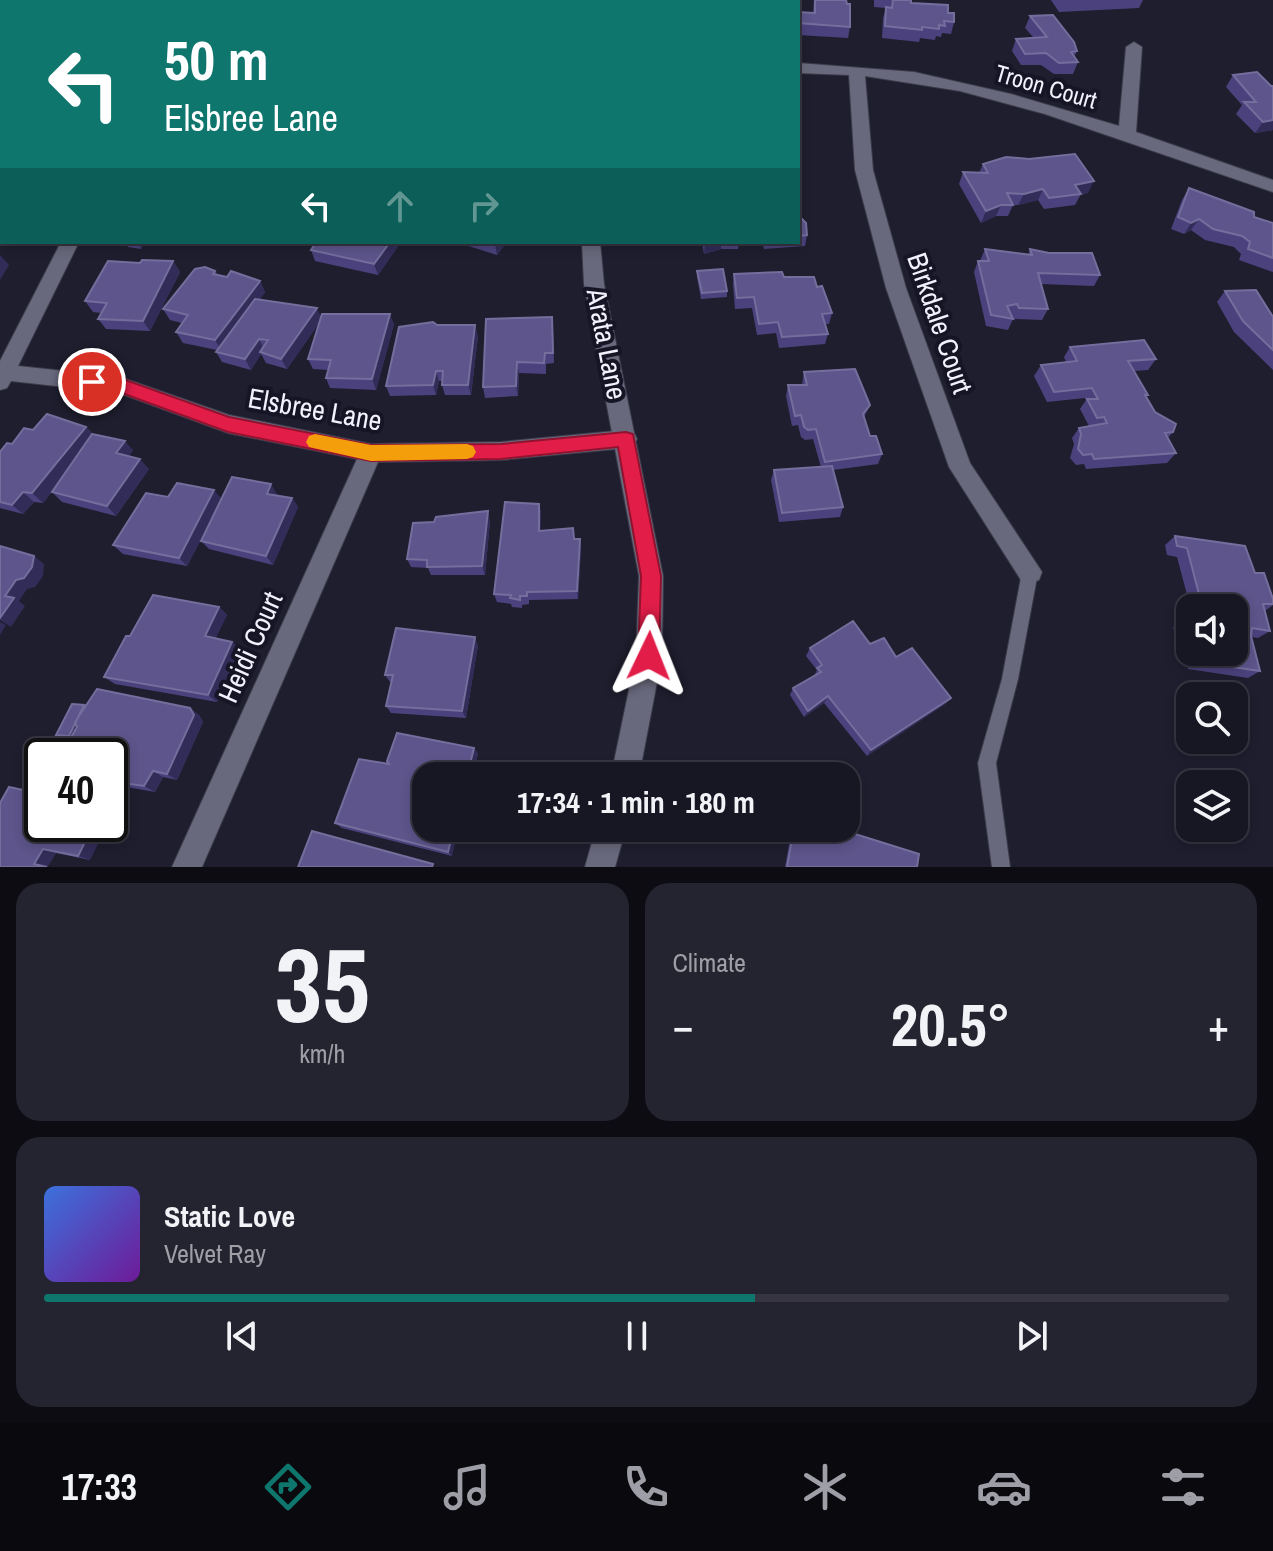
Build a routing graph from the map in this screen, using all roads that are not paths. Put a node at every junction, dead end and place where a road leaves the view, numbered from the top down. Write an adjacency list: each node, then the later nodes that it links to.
1 (1134, 47): 4 (street)
2 (800, 68): 3 (street, Troon Court)
3 (857, 71): 4 (street, Troon Court); 11 (street, Birkdale Court)
4 (1127, 135): 5 (street, Troon Court)
5 (1273, 186)
6 (69, 244): 8 (street)
7 (591, 244): 9 (street, Arata Lane)
8 (2, 376): 10 (street, Elsbree Lane)
9 (626, 439): 10 (street, Elsbree Lane); 12 (street, Arata Lane)
10 (371, 453): 14 (street, Heidi Court)
11 (1030, 572): 16 (lane)
12 (628, 762)
13 (607, 842): 15 (street)
14 (187, 867)
15 (600, 867)
16 (1001, 867)

